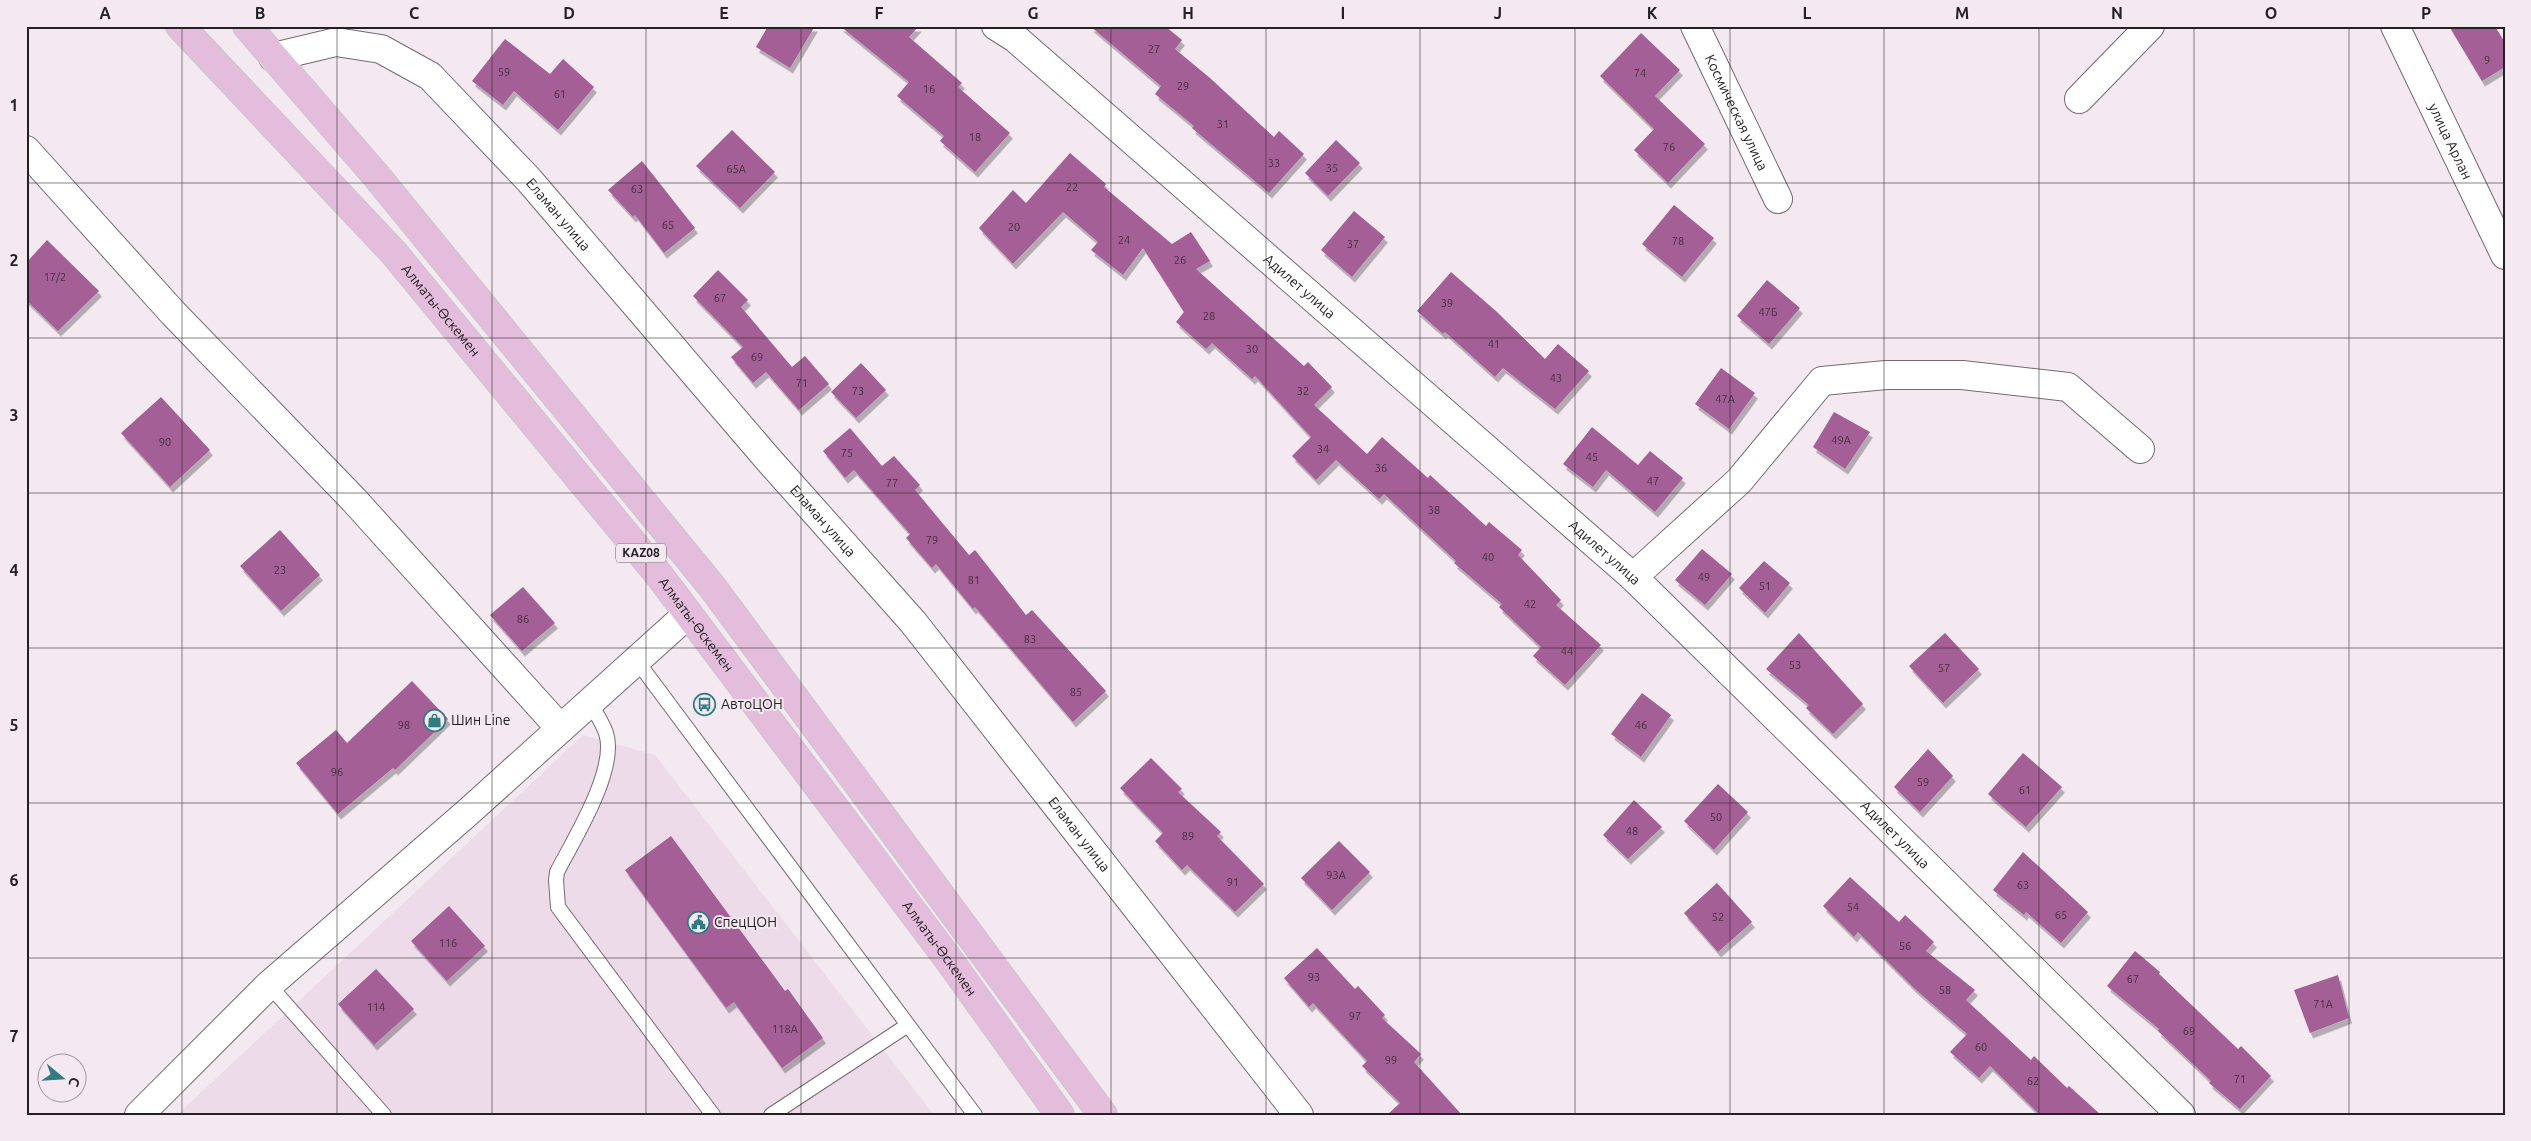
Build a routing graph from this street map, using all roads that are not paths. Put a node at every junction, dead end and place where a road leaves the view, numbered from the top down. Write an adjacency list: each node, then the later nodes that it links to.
1 (180, 26): 13 (main road, Алматы-Өскемен / KAZ08)
2 (247, 26): 8 (main road, KAZ08)
3 (996, 26): 16 (street, Адилет улица)
4 (1695, 26): 12 (street, Космическая улица)
5 (2150, 26): 9 (street)
6 (2395, 26): 14 (street, улица Арлан)
7 (329, 34): 8 (street, Еламан улица); 30 (street, Еламан улица)
8 (273, 57): 11 (main road, KAZ08)
9 (2079, 99)
10 (26, 150): 20 (street)
11 (378, 178): 13 (main road); 29 (main road, KAZ08)
12 (1778, 199)
13 (349, 206): 17 (main road, Алматы-Өскемен / KAZ08)
14 (2505, 255)
15 (2140, 449): 16 (street)
16 (1633, 577): 31 (street, Адилет улица)
17 (688, 614): 18 (street); 28 (main road, Алматы-Өскемен / KAZ08)
18 (636, 661): 19 (street); 22 (lane)
19 (590, 702): 20 (street); 25 (lane)
20 (560, 728): 21 (street)
21 (269, 985): 23 (street); 24 (lane)
22 (908, 1025): 26 (lane); 27 (lane)
23 (139, 1115)
24 (384, 1115)
25 (713, 1115)
26 (771, 1115)
27 (975, 1115)
28 (1060, 1115)
29 (1103, 1115)
30 (1299, 1115)
31 (2181, 1115)

